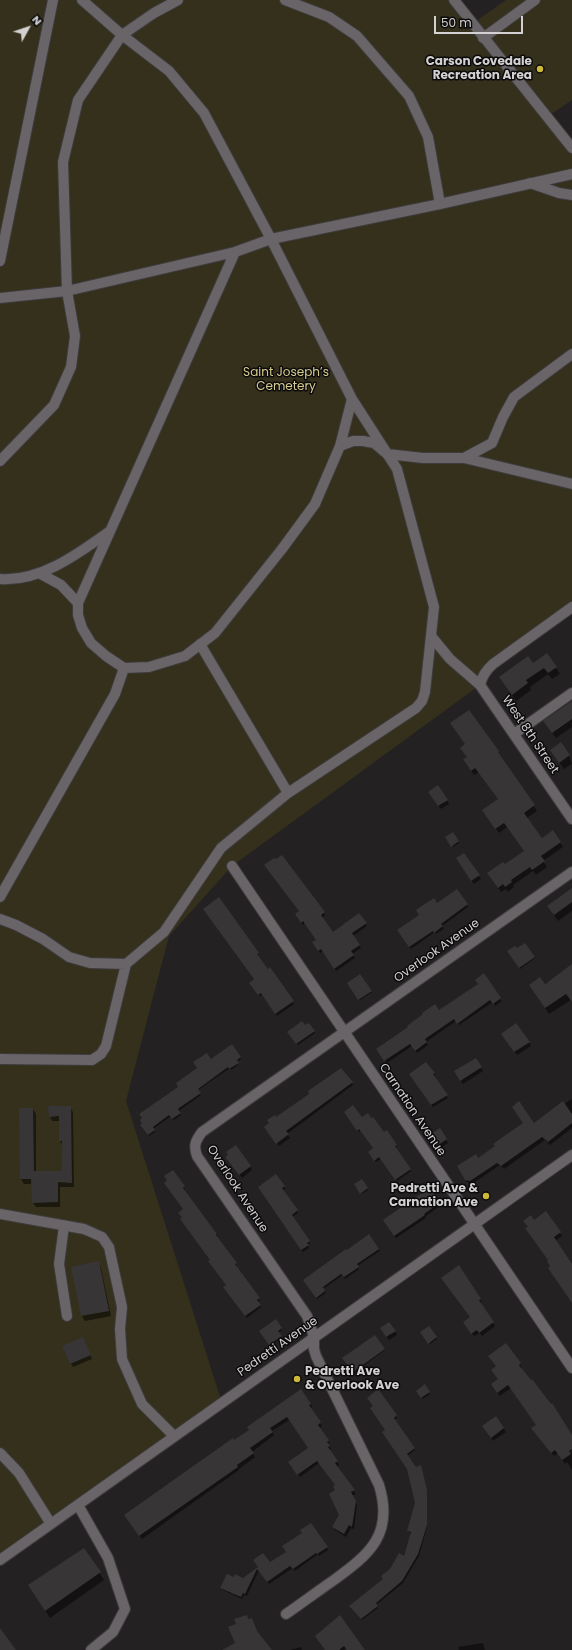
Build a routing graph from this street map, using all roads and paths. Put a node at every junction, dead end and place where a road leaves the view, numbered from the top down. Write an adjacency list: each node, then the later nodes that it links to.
1 (53, 0): 16 (street)
2 (82, 0): 7 (street)
3 (178, 0): 7 (street)
4 (284, 0): 13 (street)
5 (454, 0): 8 (street)
6 (535, 0): 8 (street)
7 (122, 35): 14 (street); 17 (street)
8 (483, 38): 9 (street)
9 (572, 148)
10 (572, 174): 11 (street)
11 (530, 183): 12 (street); 13 (street)
12 (572, 195)
13 (440, 204): 14 (street)
14 (271, 239): 15 (street); 20 (street)
15 (235, 252): 17 (street); 26 (street)
16 (0, 261)
17 (67, 290): 18 (street); 24 (street)
18 (0, 298)
19 (572, 354): 23 (street)
20 (352, 399): 21 (street); 22 (street)
21 (340, 446): 22 (street); 32 (street)
22 (387, 454): 23 (street); 31 (street)
23 (464, 458): 25 (street)
24 (0, 462)
25 (572, 484)
26 (112, 530): 27 (street); 29 (street)
27 (39, 573): 28 (street); 29 (street)
28 (0, 579)
29 (78, 603): 33 (street)
30 (572, 607): 34 (street)
31 (431, 636): 34 (street, West 8th Street); 37 (street)
32 (200, 644): 33 (street); 37 (street)
33 (124, 668): 41 (street)
34 (480, 685): 36 (street, West 8th Street)
35 (572, 693): 36 (street)
36 (514, 734): 38 (street, West 8th Street)
37 (288, 793): 43 (street)
38 (572, 819)
39 (232, 866): 44 (street, Carnation Avenue)
40 (572, 872): 44 (street, Overlook Avenue)
41 (0, 897)
42 (0, 919): 43 (street)
43 (126, 964): 45 (street)
44 (344, 1033): 48 (street, Carnation Avenue); 51 (street, Overlook Avenue)
45 (0, 1059)
46 (572, 1155): 48 (street, Pedretti Avenue)
47 (0, 1214): 49 (street)
48 (474, 1223): 51 (street, Pedretti Avenue); 52 (street, Carnation Avenue)
49 (64, 1226): 50 (street); 53 (street)
50 (67, 1316)
51 (314, 1337): 53 (street, Pedretti Avenue); 58 (street, Overlook Avenue)
52 (572, 1368)
53 (174, 1436): 55 (street, Pedretti Avenue)
54 (0, 1453): 56 (street)
55 (78, 1505): 56 (street, Pedretti Avenue); 59 (street)
56 (51, 1524): 57 (street, Pedretti Avenue)
57 (0, 1560)
58 (286, 1614)
59 (90, 1650)

